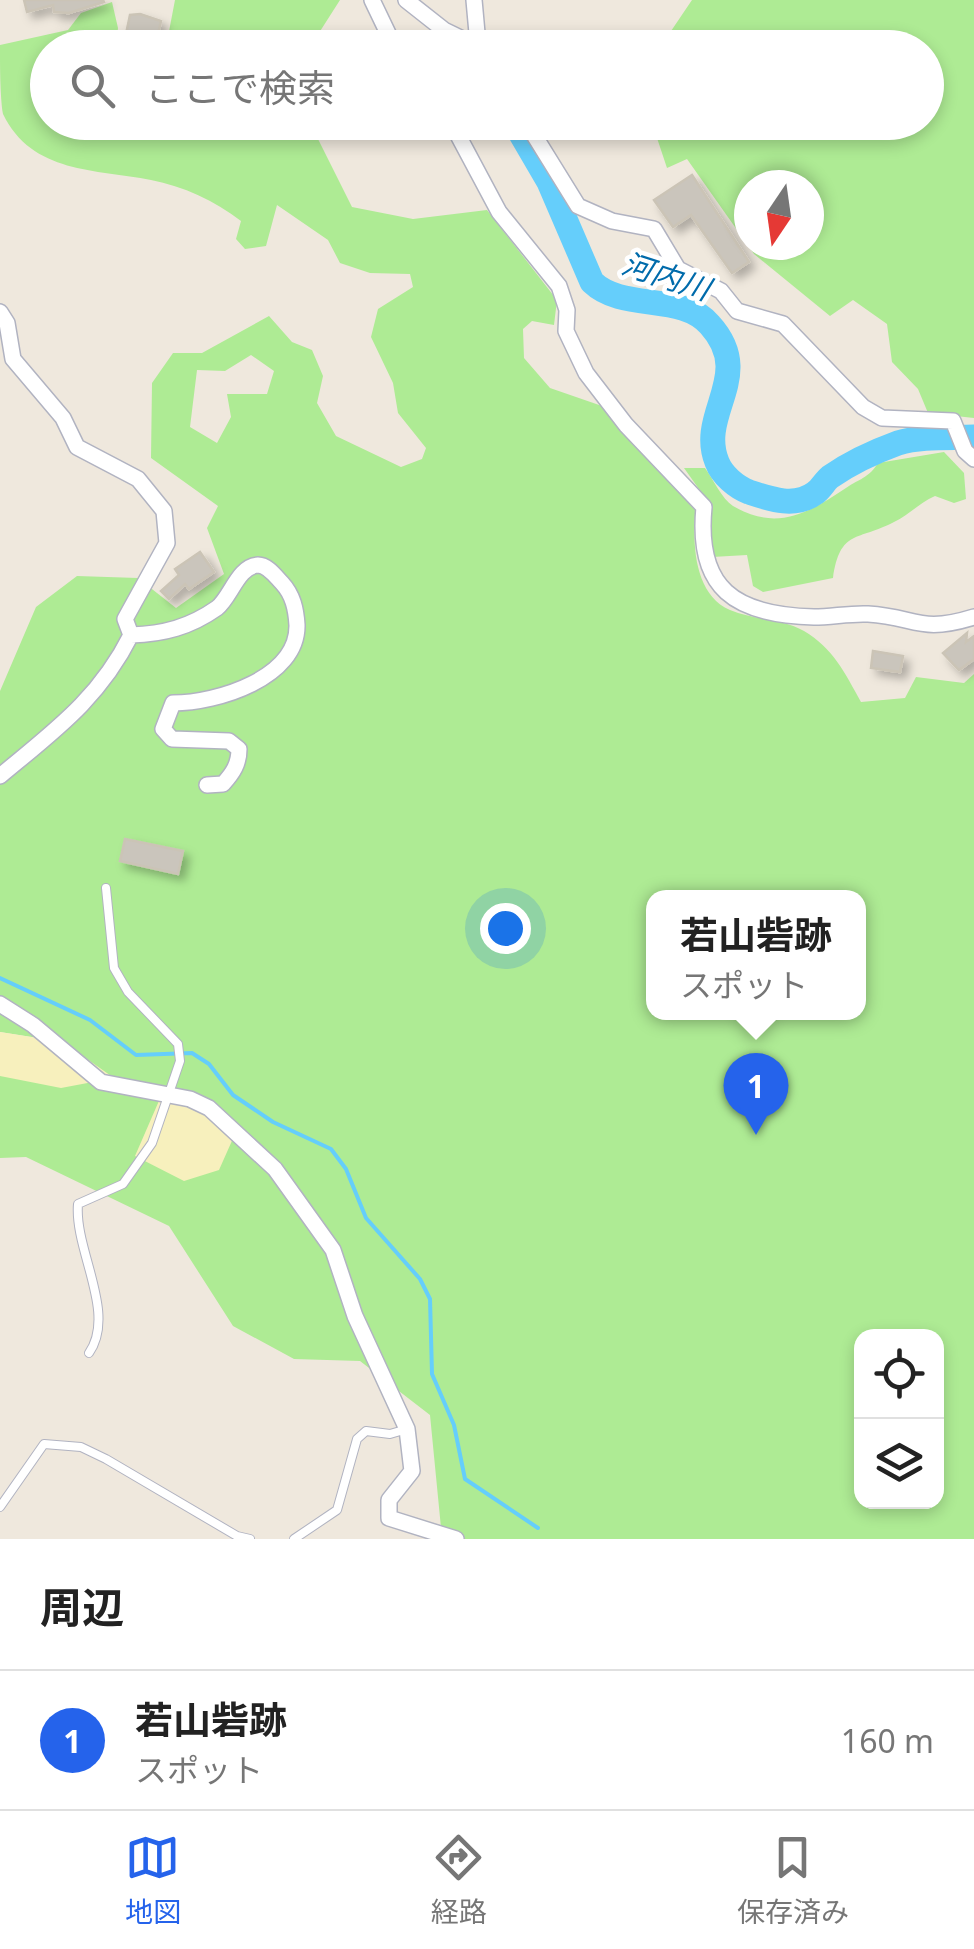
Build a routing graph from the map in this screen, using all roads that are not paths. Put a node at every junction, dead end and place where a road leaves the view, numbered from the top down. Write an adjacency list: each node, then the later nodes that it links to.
1 (406, 0): 5 (street)
2 (474, 0): 6 (street)
3 (373, 5): 4 (street)
4 (386, 30)
5 (444, 30)
6 (477, 30)
7 (461, 140): 11 (street)
8 (537, 140): 10 (street)
9 (0, 312): 12 (street)
10 (970, 455)
11 (974, 617)
12 (131, 635): 13 (street); 14 (street)
13 (0, 776)
14 (207, 785)
15 (106, 888): 17 (lane)
16 (0, 1004): 17 (street)
17 (171, 1095): 18 (lane); 19 (street)
18 (89, 1354)
19 (406, 1429): 22 (lane); 23 (street)
20 (0, 1507): 21 (lane)
21 (250, 1539)
22 (294, 1539)
23 (456, 1539)

